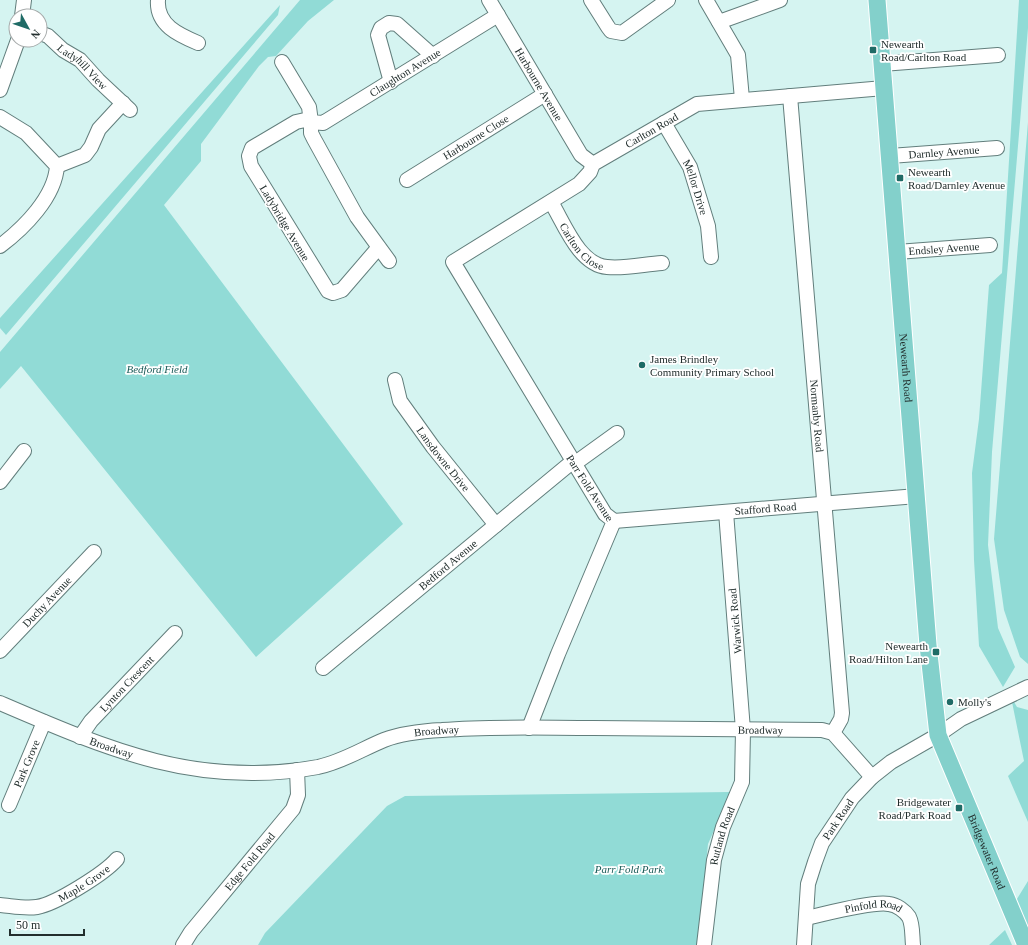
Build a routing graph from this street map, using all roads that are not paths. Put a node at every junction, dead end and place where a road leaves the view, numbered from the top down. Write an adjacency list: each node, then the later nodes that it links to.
1 (489, 0): 8 (street, Harbourne Avenue)
2 (591, 0): 3 (street)
3 (668, 0)
4 (706, 0): 9 (street)
5 (780, 0): 9 (street)
6 (877, 0): 16 (main road, Newearth Road)
7 (155, 1): 11 (street)
8 (498, 15): 14 (street, Claughton Avenue); 20 (street, Harbourne Avenue)
9 (719, 22): 22 (street)
10 (48, 36): 29 (street, Ladyhill View)
11 (189, 42)
12 (15, 48): 19 (street)
13 (998, 55): 16 (street)
14 (433, 56): 17 (street, Claughton Avenue); 17 (street)
15 (282, 62): 24 (street)
16 (882, 64): 18 (main road, Newearth Road)
17 (391, 82): 24 (street, Claughton Avenue)
18 (884, 88): 21 (street, Carlton Road); 27 (main road, Newearth Road)
19 (0, 90)
20 (545, 94): 28 (street, Harbourne Avenue); 30 (street, Harbourne Close)
21 (790, 96): 22 (street, Carlton Road); 46 (street, Normanby Road)
22 (742, 99): 25 (street, Carlton Road)
23 (0, 117): 29 (street)
24 (311, 122): 34 (street); 34 (street, Ladybridge Avenue)
25 (664, 123): 28 (street, Carlton Road); 36 (street, Mellor Drive)
26 (997, 148): 27 (street, Darnley Avenue)
27 (890, 156): 35 (main road, Newearth Road)
28 (593, 164): 31 (street, Carlton Road)
29 (57, 166): 33 (street)
30 (407, 180)
31 (551, 202): 38 (street, Carlton Close); 39 (street, Carlton Road)
32 (990, 244): 35 (street, Endsley Avenue)
33 (0, 246)
34 (379, 247): 37 (street)
35 (897, 252): 45 (main road, Newearth Road)
36 (711, 257)
37 (389, 261)
38 (654, 261)
39 (453, 262): 43 (street, Parr Fold Avenue)
40 (393, 386): 49 (street, Lansdowne Drive)
41 (617, 434): 43 (street, Bedford Avenue)
42 (18, 457): 44 (street)
43 (573, 463): 48 (street, Parr Fold Avenue); 49 (street, Bedford Avenue)
44 (0, 482)
45 (917, 496): 46 (street, Stafford Road); 60 (main road, Newearth Road)
46 (824, 503): 47 (street, Stafford Road); 59 (street, Normanby Road)
47 (726, 512): 48 (street, Stafford Road); 58 (street, Warwick Road)
48 (614, 521): 57 (street, Parr Fold Avenue)
49 (496, 525): 53 (street, Bedford Avenue)
50 (94, 552): 52 (street, Duchy Avenue)
51 (175, 632): 61 (street, Lynton Crescent)
52 (0, 651)
53 (322, 668)
54 (1028, 688): 60 (street, Park Road)
55 (0, 703): 56 (street, Broadway)
56 (44, 722): 61 (street, Broadway); 64 (street, Park Grove)
57 (529, 728): 58 (street, Broadway); 62 (street, Broadway)
58 (743, 730): 59 (street, Broadway); 69 (street, Rutland Road)
59 (833, 733): 63 (street)
60 (938, 735): 63 (street, Park Road); 72 (main road, Bridgewater Road)
61 (80, 736): 62 (street, Broadway)
62 (297, 770): 68 (street, Edge Fold Road)
63 (872, 777): 67 (street, Park Road)
64 (10, 805)
65 (117, 859): 66 (street, Maple Grove)
66 (0, 904)
67 (806, 918): 70 (street, Park Road); 71 (street, Pinfold Road)
68 (183, 945)
69 (704, 945)
70 (804, 945)
71 (913, 945)
72 (1026, 945)

